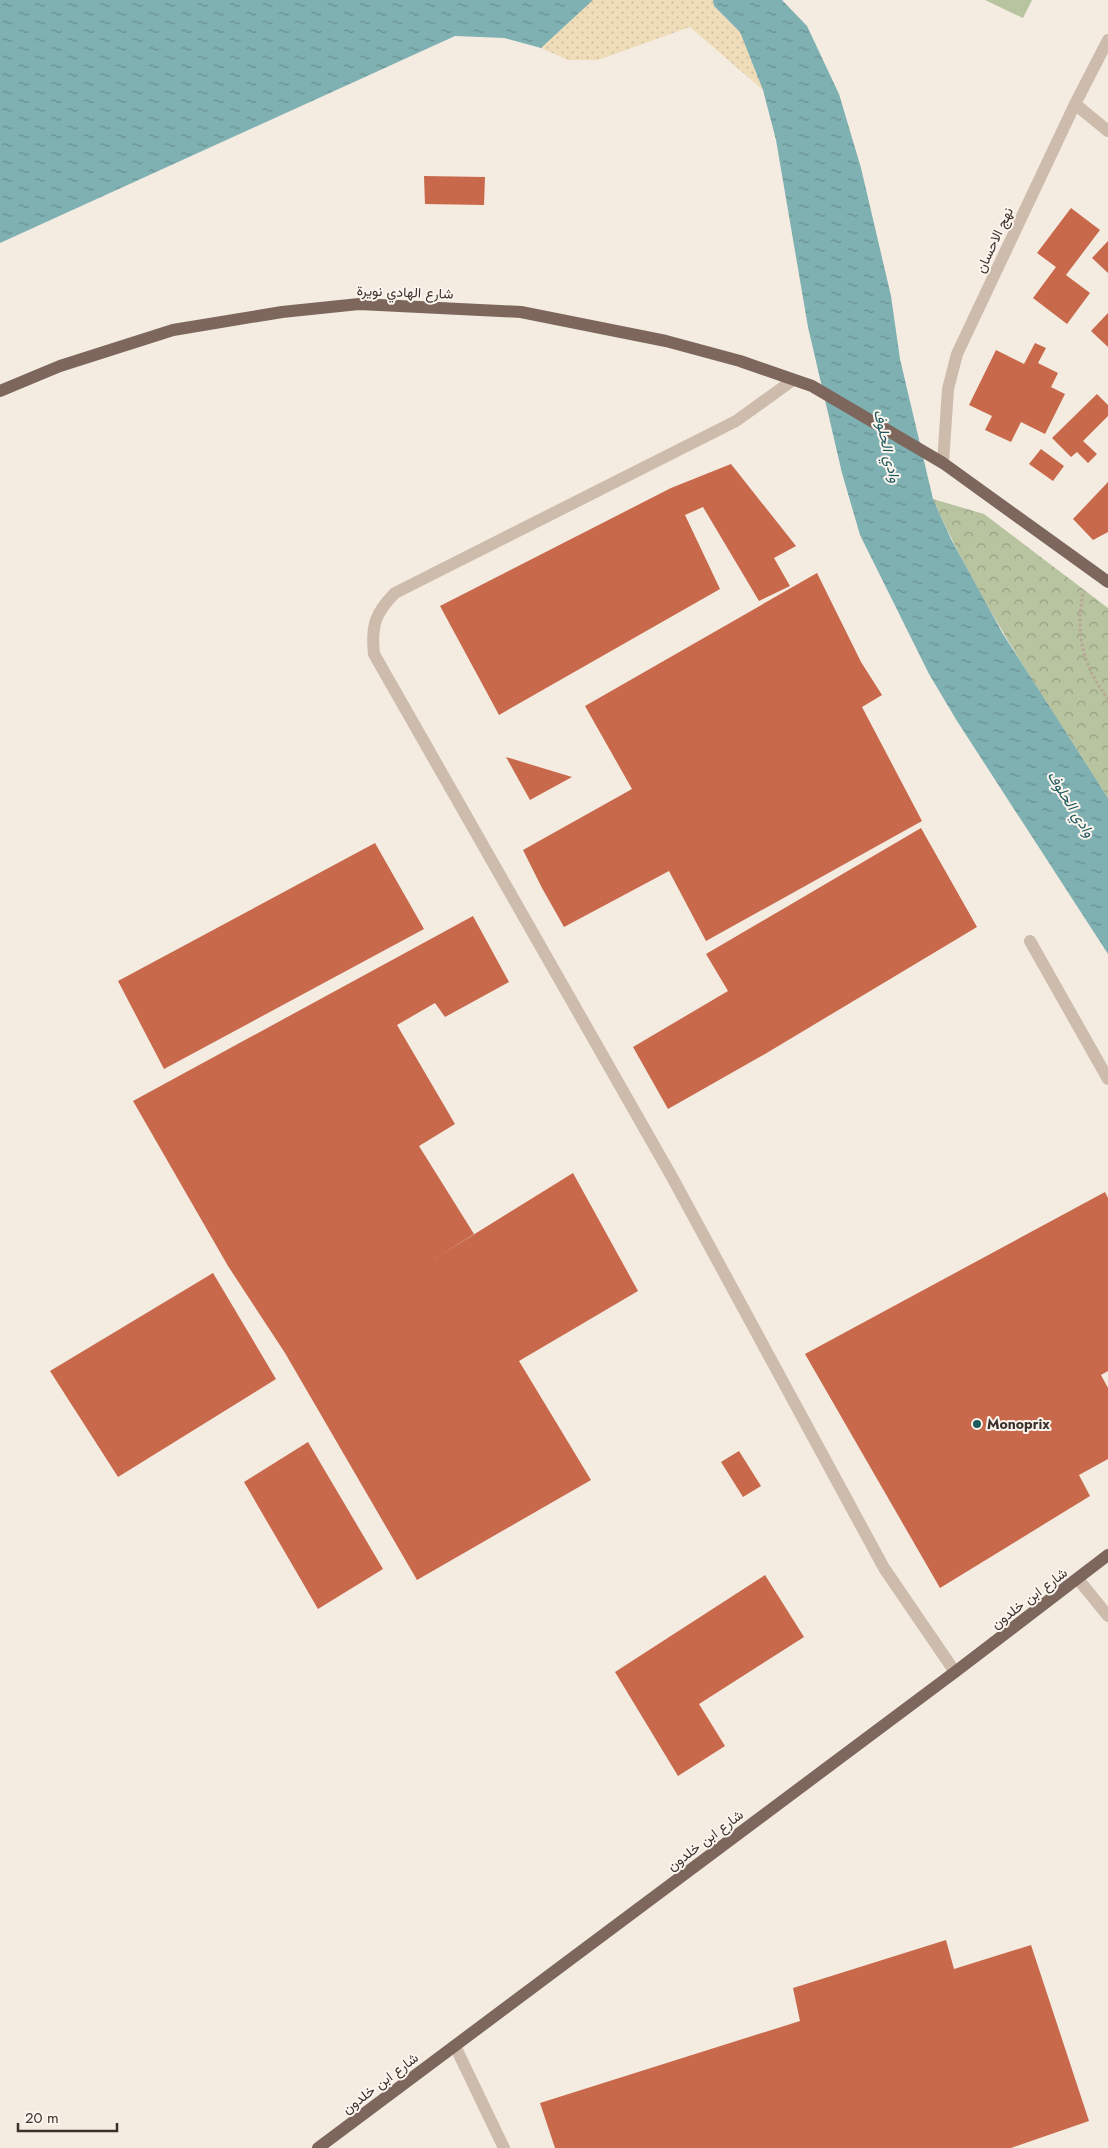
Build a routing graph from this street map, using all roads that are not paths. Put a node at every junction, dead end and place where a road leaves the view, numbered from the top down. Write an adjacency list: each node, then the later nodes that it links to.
1 (1108, 40): 2 (street, نهج الاحسان)
2 (1075, 104): 3 (street); 6 (street, نهج الاحسان)
3 (1108, 131)
4 (793, 380): 5 (main road, شارع الهادي نويرة); 6 (main road, شارع الهادي نويرة); 13 (street)
5 (0, 391)
6 (943, 463): 7 (main road, شارع الهادي نويرة)
7 (1108, 582)
8 (1030, 941): 9 (street)
9 (1108, 1079)
10 (1108, 1555): 11 (main road, شارع ابن خلدون)
11 (1078, 1580): 12 (street); 13 (main road, شارع ابن خلدون)
12 (1108, 1616)
13 (955, 1672): 14 (main road, شارع ابن خلدون)
14 (455, 2046): 15 (main road, شارع ابن خلدون); 16 (street)
15 (318, 2148)
16 (504, 2148)

